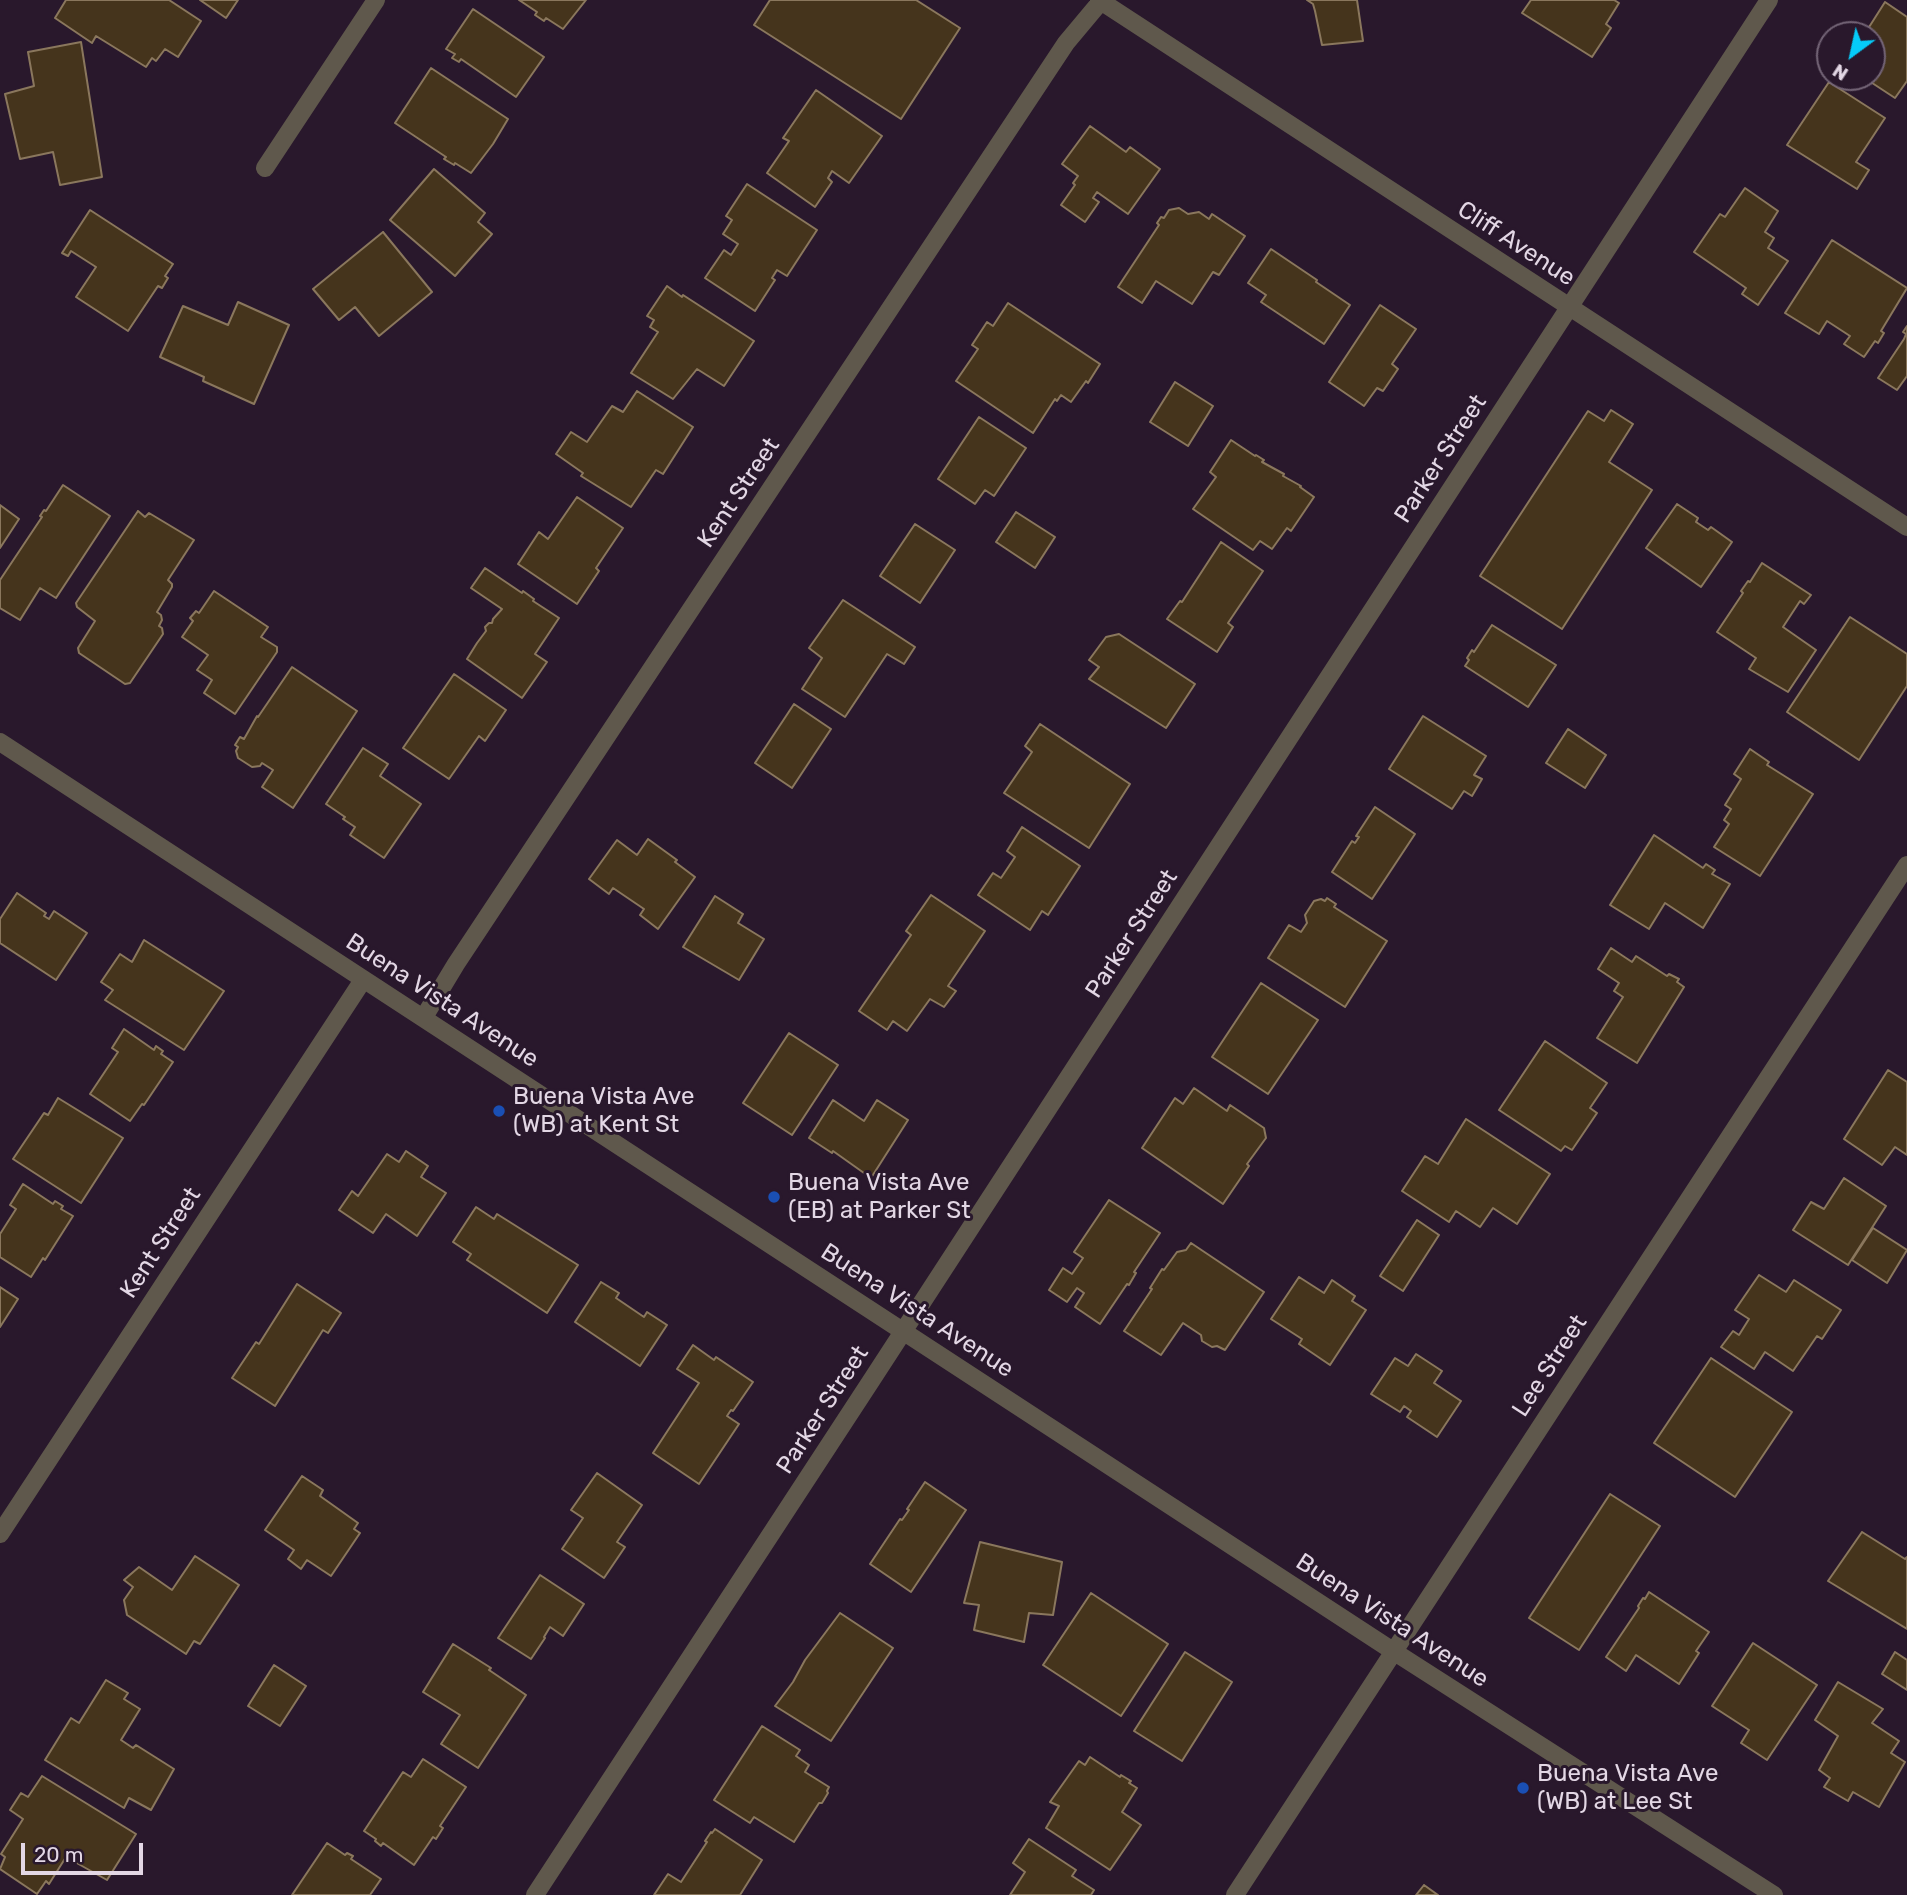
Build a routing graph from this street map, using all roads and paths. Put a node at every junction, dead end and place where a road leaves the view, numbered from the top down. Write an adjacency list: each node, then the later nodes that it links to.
1 (376, 0): 4 (street)
2 (1101, 0): 5 (street, Cliff Avenue); 10 (street, Kent Street)
3 (1769, 0): 5 (street, Parker Street)
4 (265, 168)
5 (1569, 307): 6 (street, Cliff Avenue); 11 (street, Parker Street)
6 (1907, 527)
7 (0, 742): 9 (street, Buena Vista Avenue)
8 (1907, 865): 13 (street, Lee Street)
9 (363, 980): 10 (street, Buena Vista Avenue); 12 (street, Kent Street)
10 (424, 1017): 11 (street, Buena Vista Avenue)
11 (904, 1331): 13 (street, Buena Vista Avenue); 14 (street, Parker Street)
12 (0, 1534)
13 (1393, 1651): 15 (street, Lee Street); 16 (street, Buena Vista Avenue)
14 (535, 1895)
15 (1235, 1895)
16 (1774, 1895)

